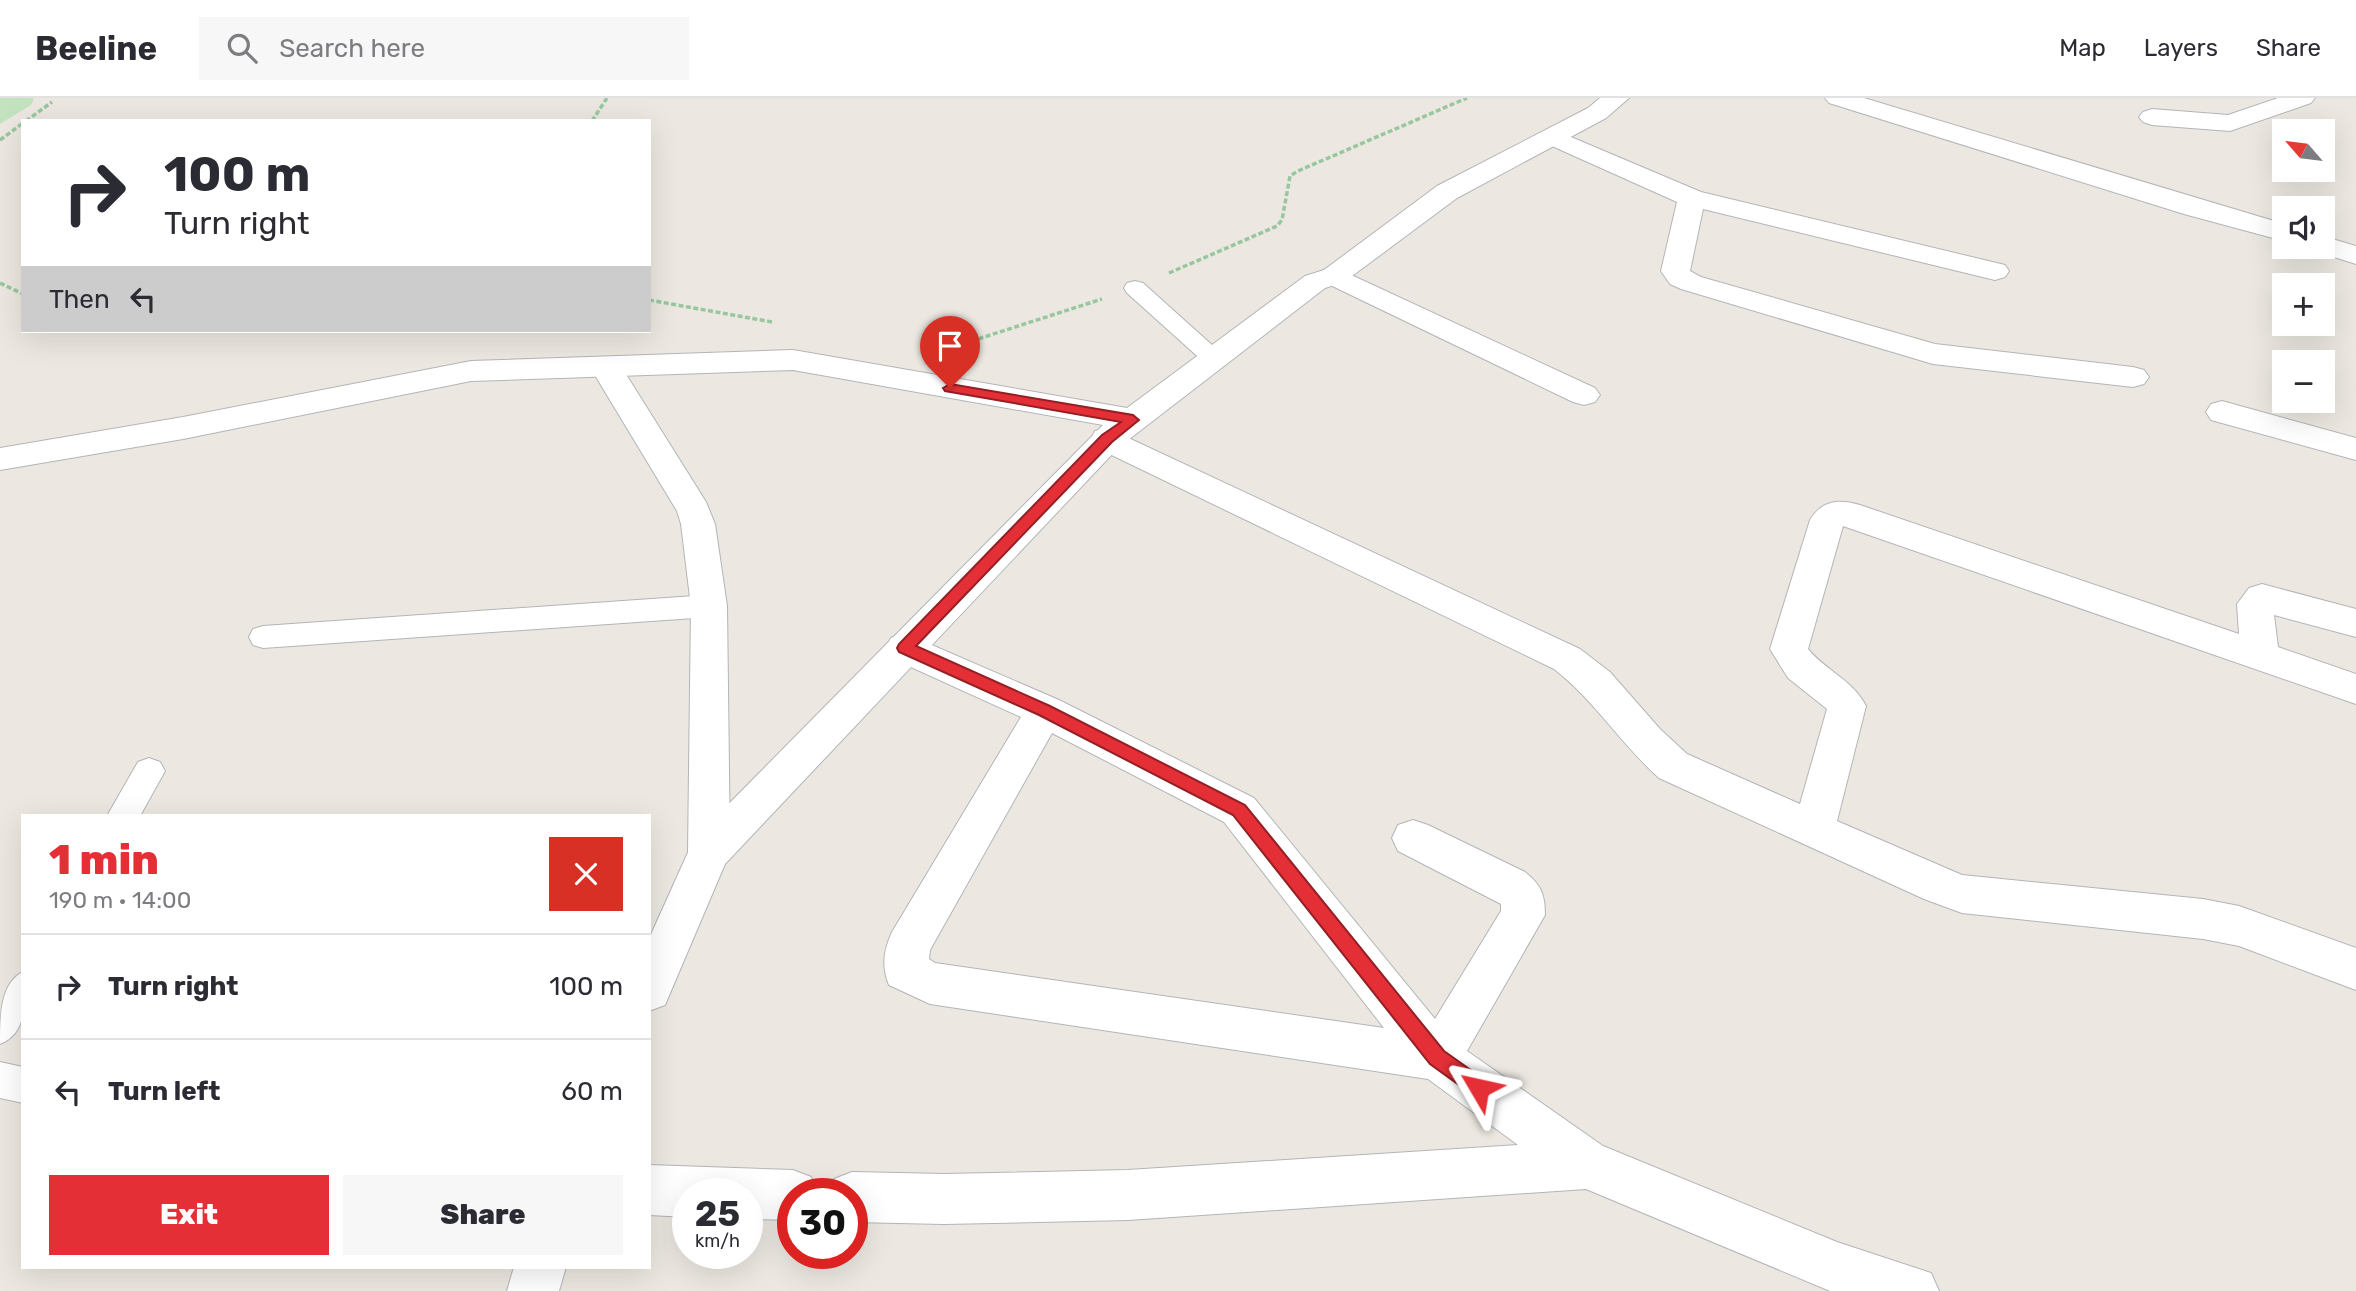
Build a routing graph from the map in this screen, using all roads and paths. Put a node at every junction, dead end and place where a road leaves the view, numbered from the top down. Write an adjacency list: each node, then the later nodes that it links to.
1 (607, 98): 9 (path)
2 (1467, 98): 20 (path)
3 (1616, 98): 11 (street)
4 (1838, 98): 14 (street)
5 (2302, 98): 7 (street)
6 (52, 102): 8 (path)
7 (2152, 117)
8 (28, 119)
9 (593, 119)
10 (21, 124): 12 (path)
11 (1552, 137): 13 (street); 18 (street)
12 (0, 140)
13 (1692, 198): 17 (street); 27 (street)
14 (2272, 230)
15 (2335, 248): 16 (street)
16 (2356, 255)
17 (1995, 271)
18 (1334, 276): 25 (street); 28 (street)
19 (0, 282): 21 (path)
20 (1135, 288): 24 (path); 25 (lane)
21 (21, 293)
22 (651, 300): 23 (path)
23 (781, 324)
24 (943, 349)
25 (1214, 359): 30 (street)
26 (606, 367): 30 (street); 32 (street); 33 (street)
27 (2133, 377)
28 (1584, 395)
29 (2222, 412): 31 (street)
30 (1120, 429): 36 (street); 42 (street)
31 (2356, 449)
32 (0, 459)
33 (709, 606): 35 (lane); 44 (street)
34 (2356, 623): 37 (street)
35 (263, 637)
36 (904, 648): 39 (street); 44 (street)
37 (2260, 656): 38 (street); 42 (street)
38 (2356, 689)
39 (1045, 710): 49 (street); 49 (street)
40 (149, 771): 41 (lane)
41 (124, 814)
42 (1814, 830): 45 (street)
43 (1413, 838): 49 (street)
44 (709, 852): 46 (street)
45 (2356, 969)
46 (651, 984)
47 (21, 991): 48 (lane)
48 (0, 1027)
49 (1437, 1058): 52 (street)
50 (0, 1080): 51 (lane)
51 (21, 1085)
52 (1586, 1164): 55 (street); 58 (street)
53 (651, 1191): 54 (street)
54 (672, 1192)
55 (868, 1197)
56 (539, 1269): 57 (street)
57 (533, 1291)
58 (1913, 1291)

